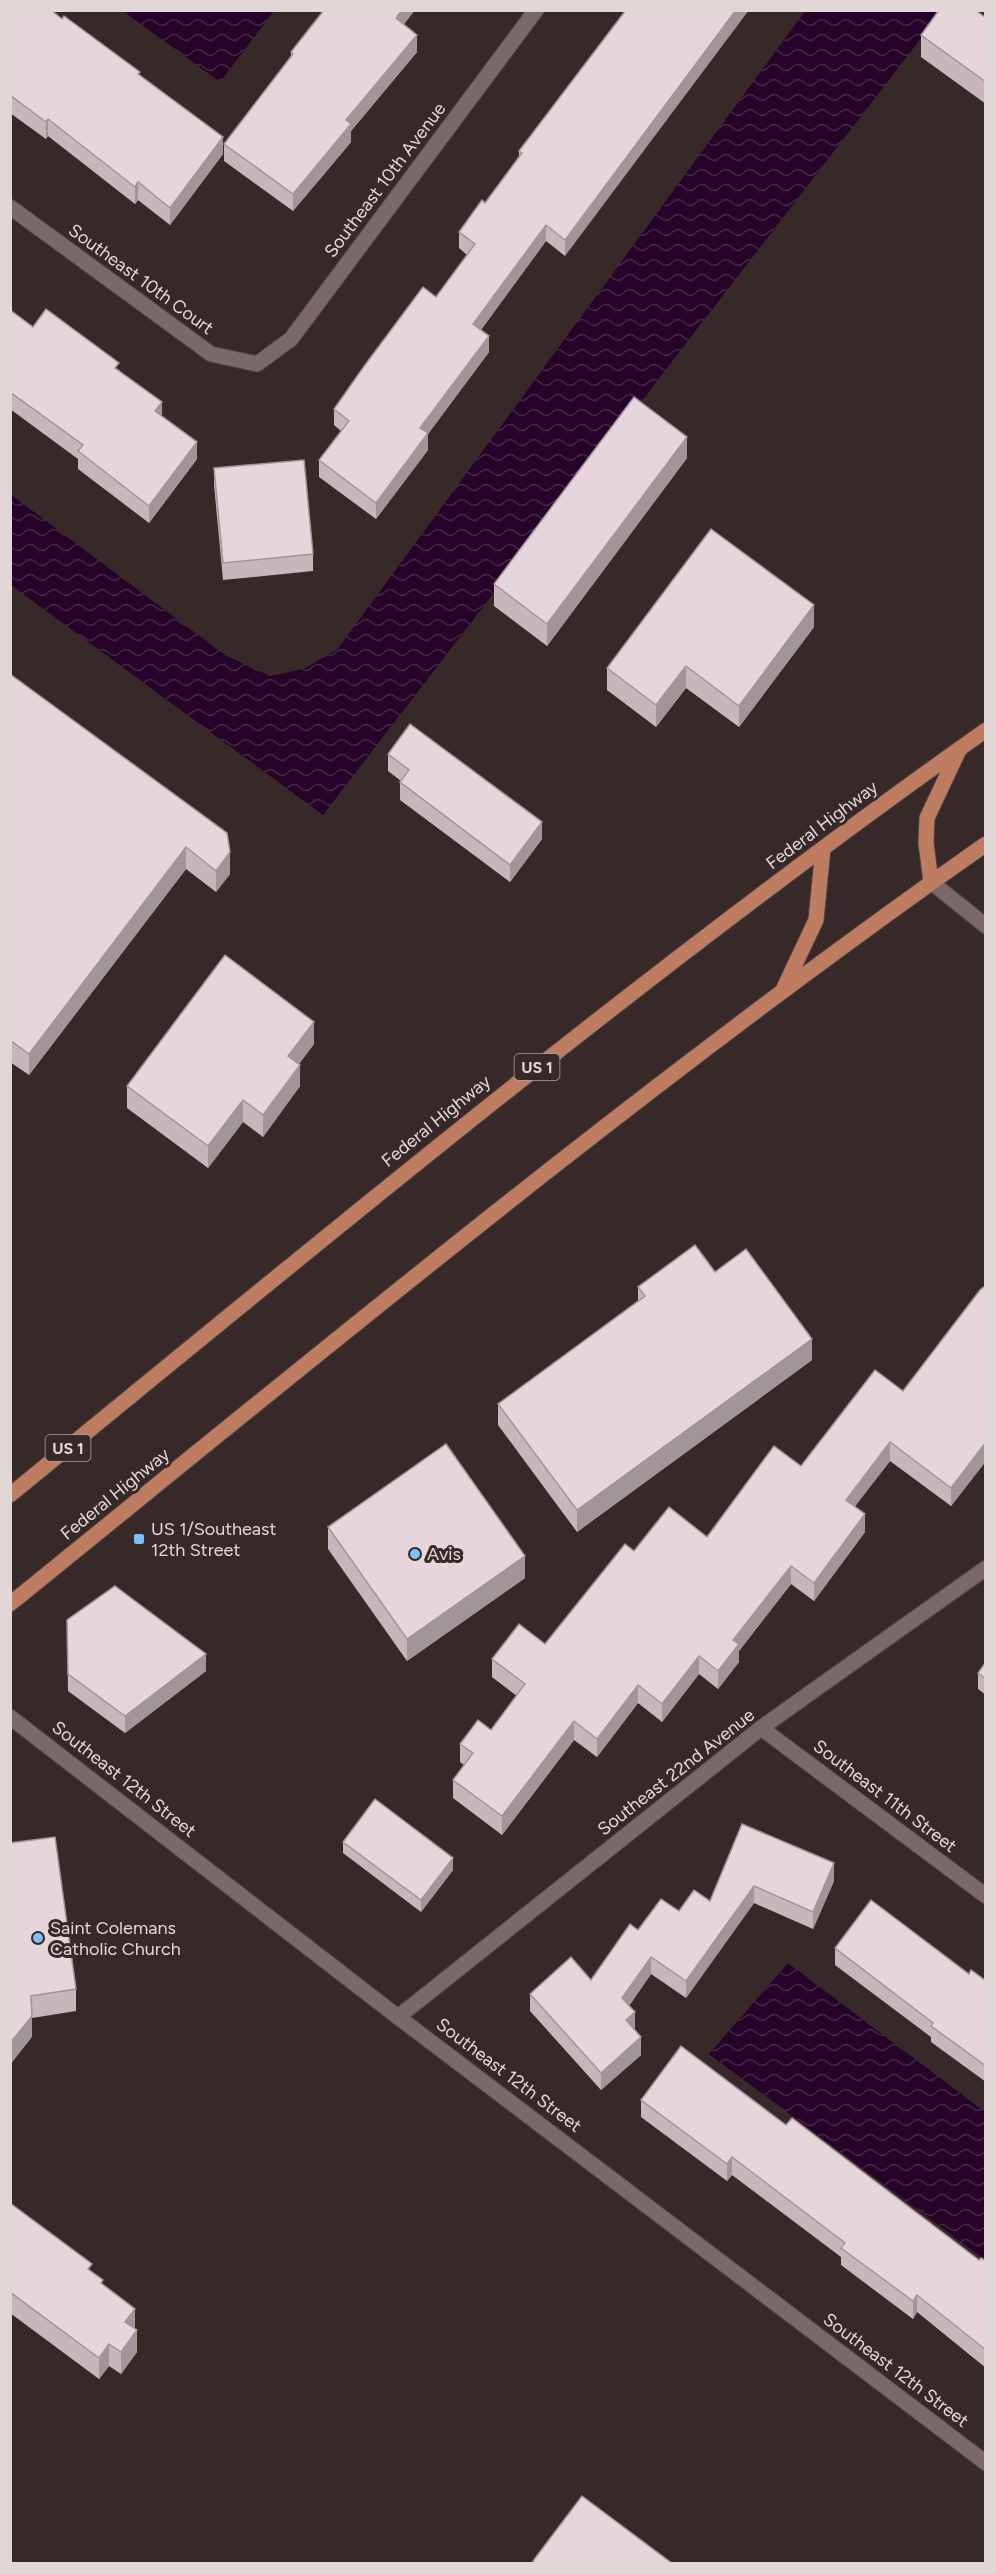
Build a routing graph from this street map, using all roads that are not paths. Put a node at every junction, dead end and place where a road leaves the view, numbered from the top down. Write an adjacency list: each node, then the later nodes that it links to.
1 (536, 10): 3 (street, Southeast 10th Avenue)
2 (10, 207): 3 (street, Southeast 10th Court)
3 (257, 364)
4 (986, 730): 5 (main road, Federal Highway / US 1)
5 (961, 747): 7 (main road, Federal Highway / US 1); 8 (main road)
6 (986, 844): 8 (main road, Federal Highway)
7 (823, 849): 10 (main road); 11 (main road, Federal Highway / US 1)
8 (932, 882): 9 (street); 10 (main road, Federal Highway)
9 (986, 926)
10 (781, 993): 13 (main road, Federal Highway)
11 (10, 1495)
12 (986, 1568): 15 (street, Southeast 22nd Avenue)
13 (10, 1604)
14 (10, 1717): 17 (street, Southeast 12th Street)
15 (761, 1728): 16 (street, Southeast 11th Street); 17 (street, Southeast 22nd Avenue)
16 (986, 1896)
17 (398, 2017): 18 (street, Southeast 12th Street)
18 (986, 2463)

